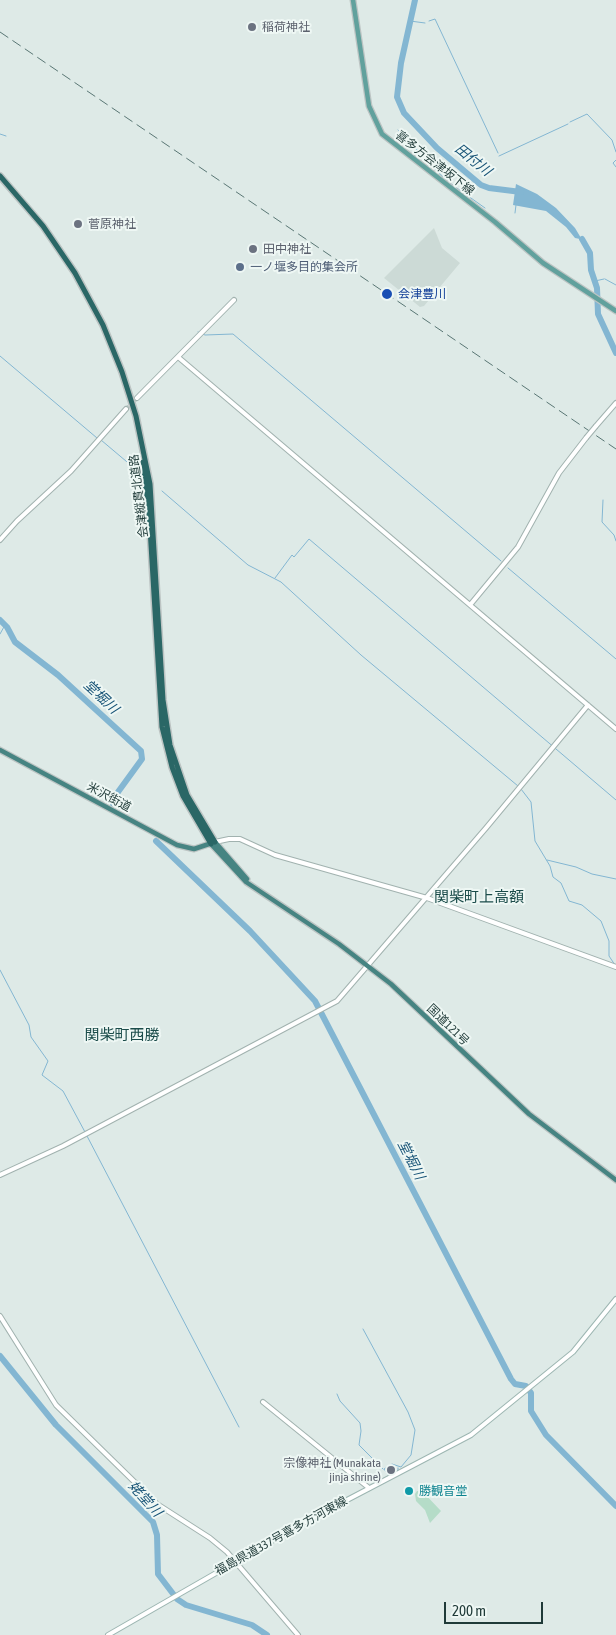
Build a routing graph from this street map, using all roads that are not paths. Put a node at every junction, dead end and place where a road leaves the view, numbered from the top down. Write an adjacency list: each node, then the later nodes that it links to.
1 (353, 0): 5 (main road, 喜多方会津坂下線)
2 (0, 176): 15 (highway, 会津縦貫北道路)
3 (0, 181): 15 (highway, 会津縦貫北道路)
4 (234, 300): 6 (street)
5 (616, 311)
6 (178, 357): 7 (street); 11 (street)
7 (136, 398)
8 (616, 403): 11 (street, bridge)
9 (126, 409): 10 (street)
10 (0, 540)
11 (470, 605): 12 (street)
12 (588, 705): 13 (street); 17 (street)
13 (616, 729)
14 (0, 750): 15 (highway, 米沢街道)
15 (213, 843): 16 (highway, 国道121号); 16 (highway, 国道121号); 17 (street)
16 (261, 892): 18 (highway, 国道121号)
17 (426, 898): 18 (street); 19 (street)
18 (368, 966): 20 (street); 21 (highway, 国道121号)
19 (616, 967)
20 (0, 1175)
21 (616, 1180)
22 (616, 1299): 25 (street, 福島県道337号喜多方河東線)
23 (0, 1316): 26 (street)
24 (263, 1402): 25 (street)
25 (368, 1488): 26 (street, 福島県道337号喜多方河東線)
26 (235, 1561): 27 (street, 福島県道337号喜多方河東線); 28 (street)
27 (108, 1635)
28 (298, 1635)

